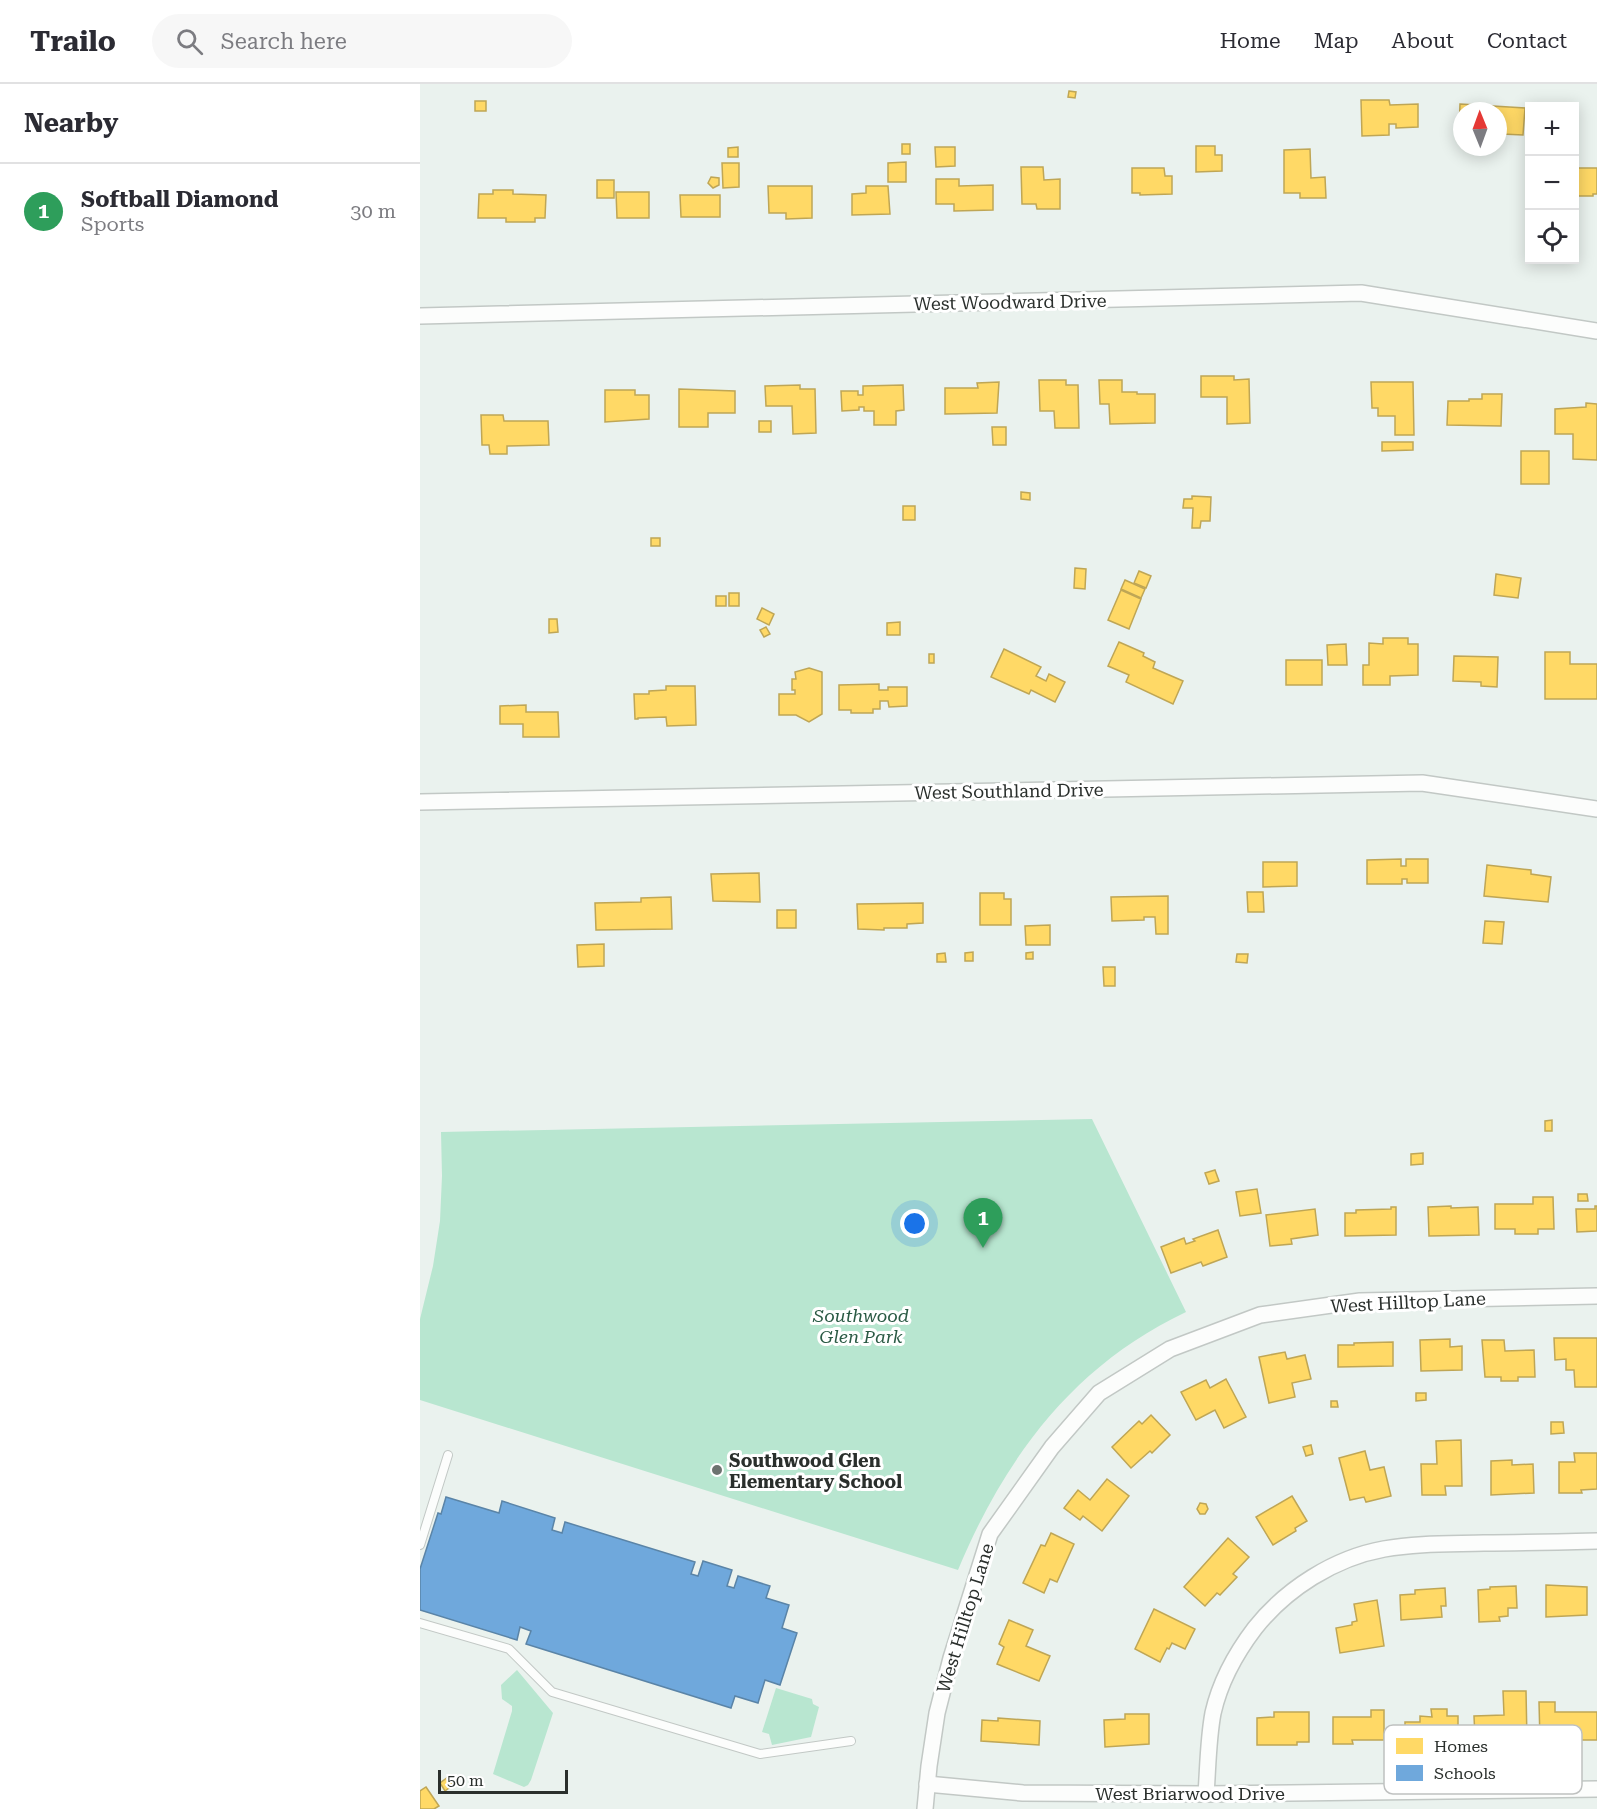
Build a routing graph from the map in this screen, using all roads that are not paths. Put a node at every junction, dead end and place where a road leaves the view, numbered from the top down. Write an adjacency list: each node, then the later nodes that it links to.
1 (420, 316): 2 (street, West Woodward Drive)
2 (1597, 331)
3 (420, 802): 4 (street, West Southland Drive)
4 (1597, 808)
5 (1597, 1296): 11 (street, West Hilltop Lane)
6 (448, 1455): 8 (lane)
7 (1597, 1541): 15 (street)
8 (420, 1545)
9 (420, 1623): 10 (lane)
10 (851, 1741)
11 (927, 1784): 15 (street, West Briarwood Drive); 16 (street, West Hilltop Lane)
12 (1582, 1789): 13 (street, West Briarwood Drive)
13 (1597, 1789)
14 (1384, 1792): 15 (street, West Briarwood Drive)
15 (1206, 1794)
16 (925, 1809)

